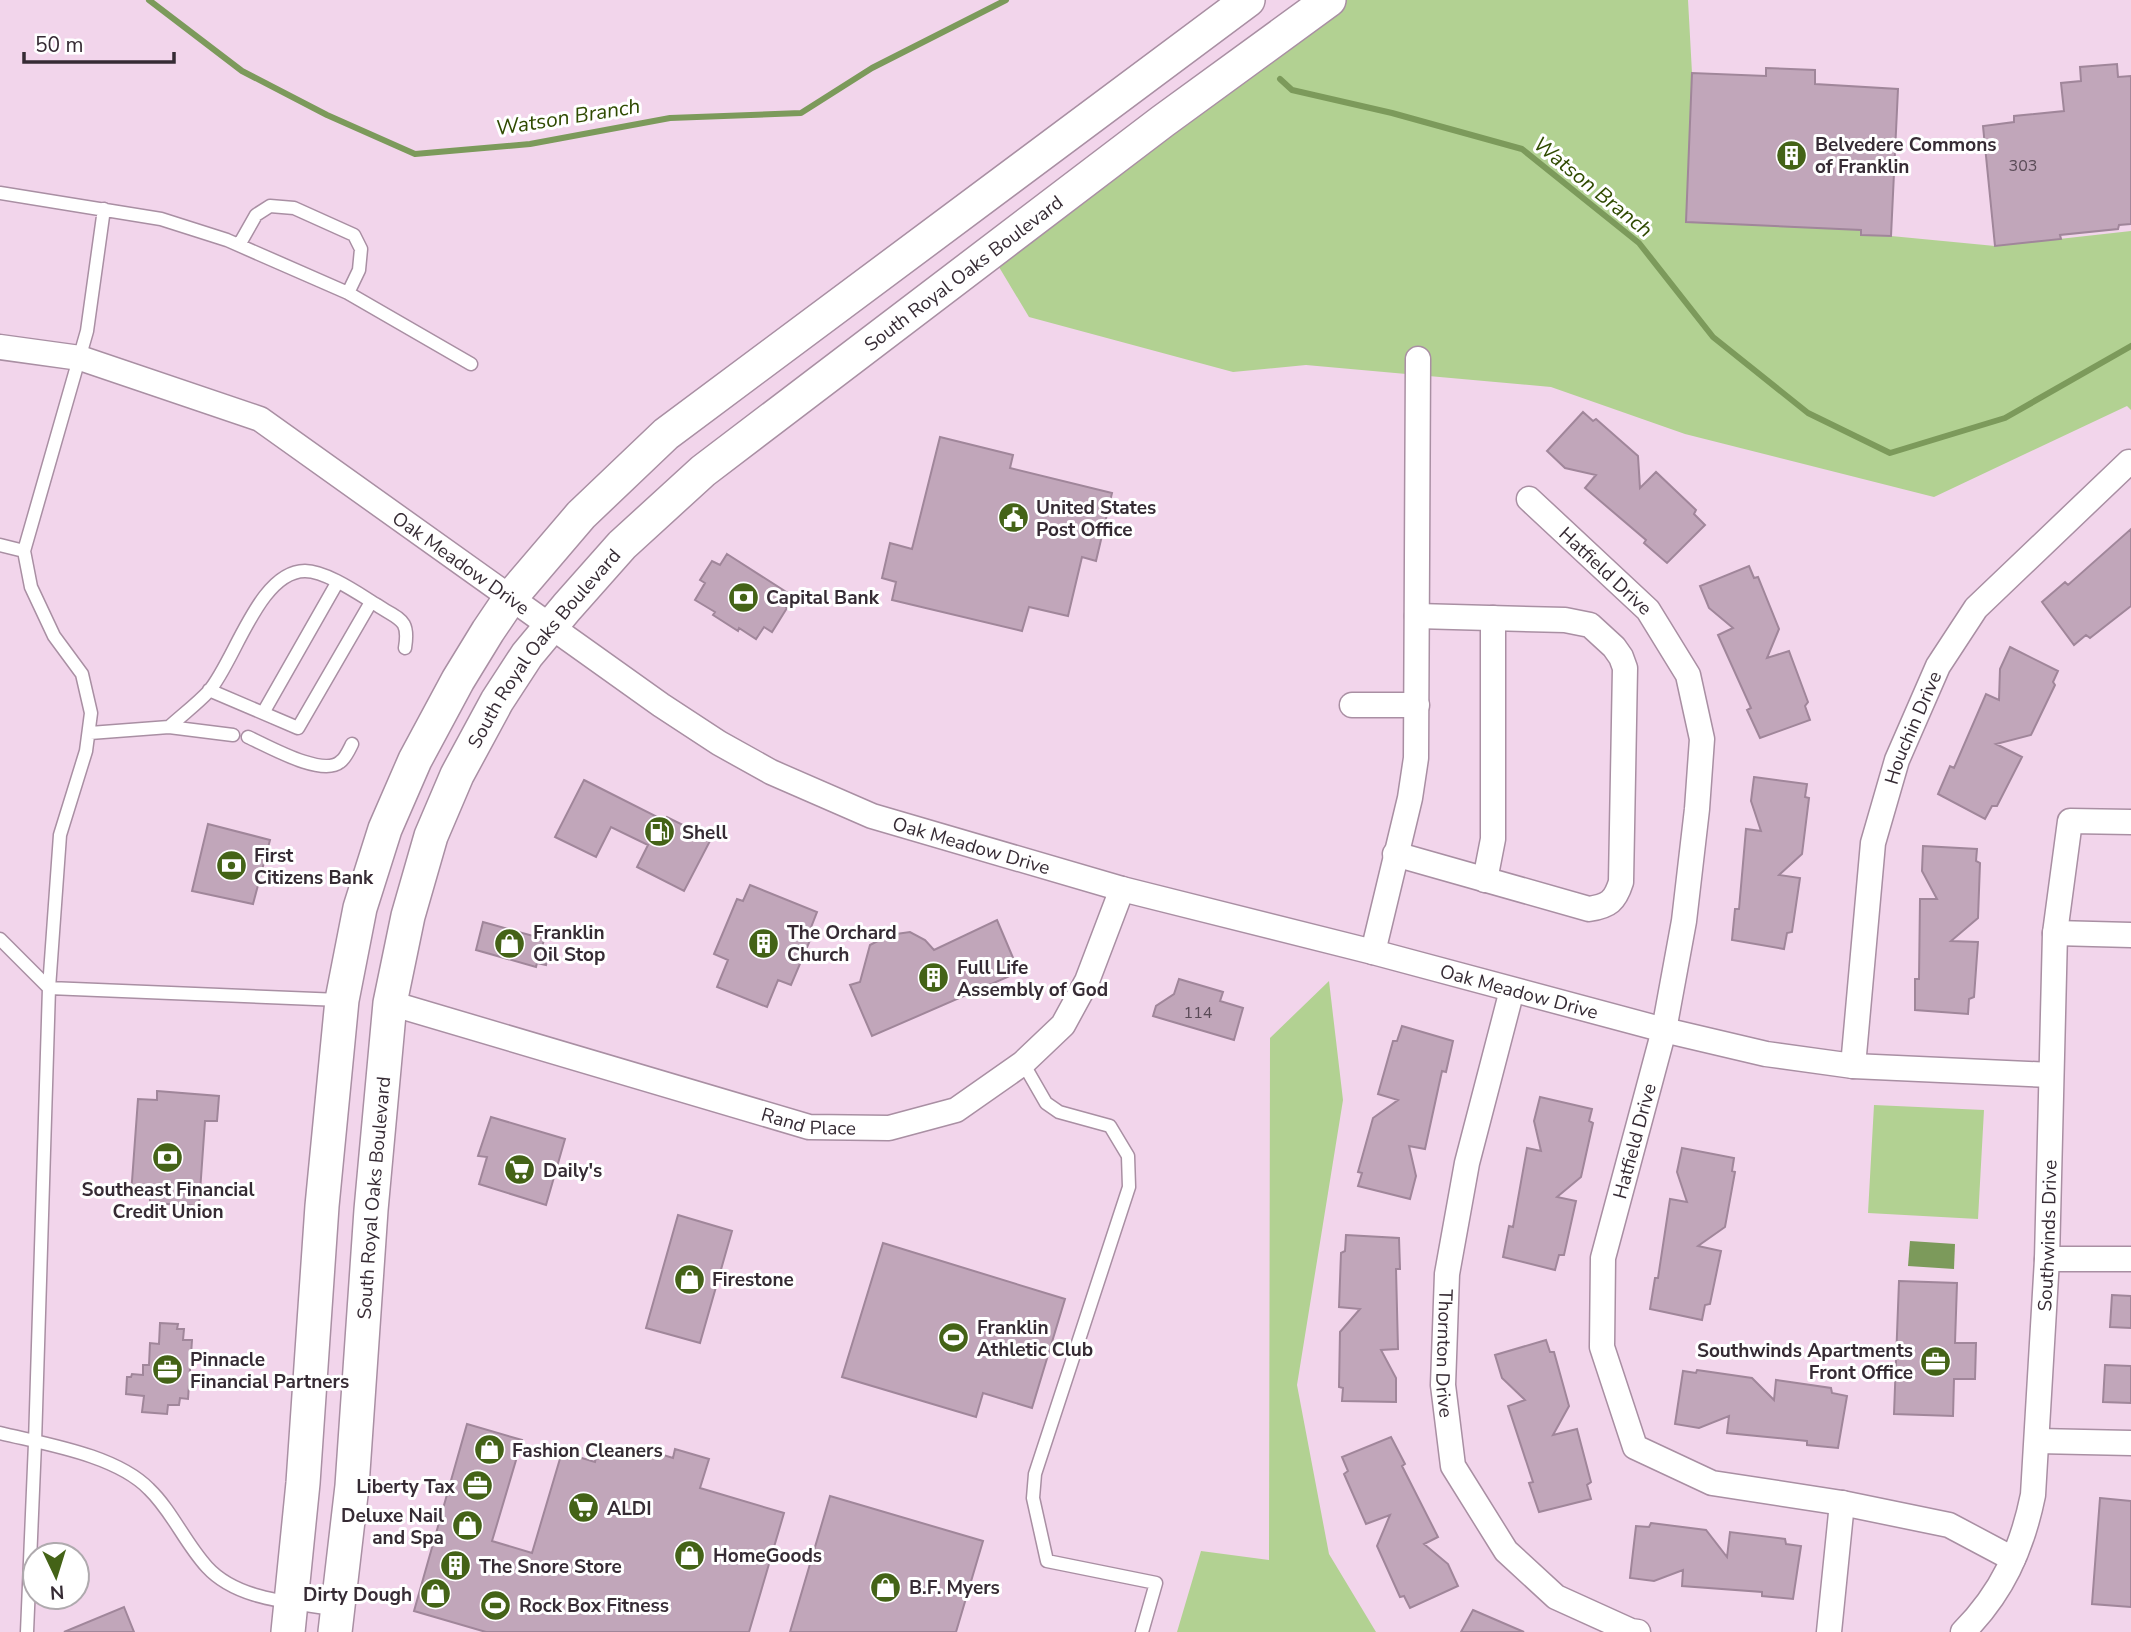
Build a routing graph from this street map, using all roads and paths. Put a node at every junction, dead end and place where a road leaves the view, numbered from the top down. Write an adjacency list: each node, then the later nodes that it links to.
1 (1248, 0): 16 (main road)
2 (1322, 2): 20 (main road, South Royal Oaks Boulevard)
3 (0, 193): 4 (lane)
4 (104, 209): 5 (lane); 8 (lane)
5 (239, 245): 6 (lane); 6 (lane)
6 (348, 293): 10 (lane)
7 (0, 346): 8 (street, Oak Meadow Drive)
8 (80, 358): 14 (lane); 16 (street, Oak Meadow Drive)
9 (1418, 359): 18 (street)
10 (471, 364)
11 (2129, 462): 45 (street, Houchin Drive)
12 (1528, 499): 43 (street, Hatfield Drive)
13 (0, 545): 14 (lane)
14 (24, 551): 27 (lane)
15 (337, 583): 17 (lane); 22 (lane); 25 (lane)
16 (512, 597): 20 (street, Oak Meadow Drive); 41 (main road)
17 (371, 601): 21 (lane); 25 (lane)
18 (1417, 616): 19 (street); 24 (street)
19 (1493, 618): 33 (street); 33 (street)
20 (551, 625): 34 (street, Oak Meadow Drive); 42 (main road, South Royal Oaks Boulevard)
21 (405, 648)
22 (209, 690): 25 (lane); 26 (lane)
23 (1352, 705): 24 (street)
24 (1417, 705): 32 (street)
25 (262, 713)
26 (169, 727): 27 (lane); 28 (lane)
27 (90, 733): 39 (lane)
28 (233, 735)
29 (248, 737): 30 (lane)
30 (352, 744)
31 (2131, 822): 35 (street, Southwinds Drive)
32 (1395, 855): 33 (street); 38 (street)
33 (1485, 880)
34 (1122, 889): 38 (street, Oak Meadow Drive); 44 (street, Rand Place)
35 (2054, 933): 36 (street); 46 (street, Southwinds Drive)
36 (2131, 935)
37 (0, 939): 39 (lane)
38 (1373, 952): 40 (street, Oak Meadow Drive)
39 (49, 988): 41 (lane); 51 (lane)
40 (1512, 990): 43 (street, Oak Meadow Drive); 59 (street, Thornton Drive)
41 (342, 1000): 55 (main road)
42 (390, 1003): 44 (street, Rand Place); 56 (main road, South Royal Oaks Boulevard)
43 (1664, 1030): 45 (street, Oak Meadow Drive); 53 (street, Hatfield Drive)
44 (1023, 1063): 58 (lane)
45 (1853, 1066): 46 (street, Oak Meadow Drive)
46 (2051, 1075): 47 (street, Southwinds Drive)
47 (2047, 1259): 48 (street); 50 (street, Southwinds Drive)
48 (2131, 1259)
49 (0, 1433): 51 (lane)
50 (2038, 1441): 52 (street); 54 (street, Southwinds Drive)
51 (35, 1443): 55 (lane); 57 (lane)
52 (2131, 1443)
53 (1842, 1503): 54 (street, Hatfield Drive); 60 (street)
54 (2013, 1559): 61 (street, Southwinds Drive)
55 (290, 1617): 56 (lane)
56 (337, 1621)
57 (27, 1632)
58 (1142, 1632)
59 (1638, 1632)
60 (1829, 1632)
61 (1963, 1632)

